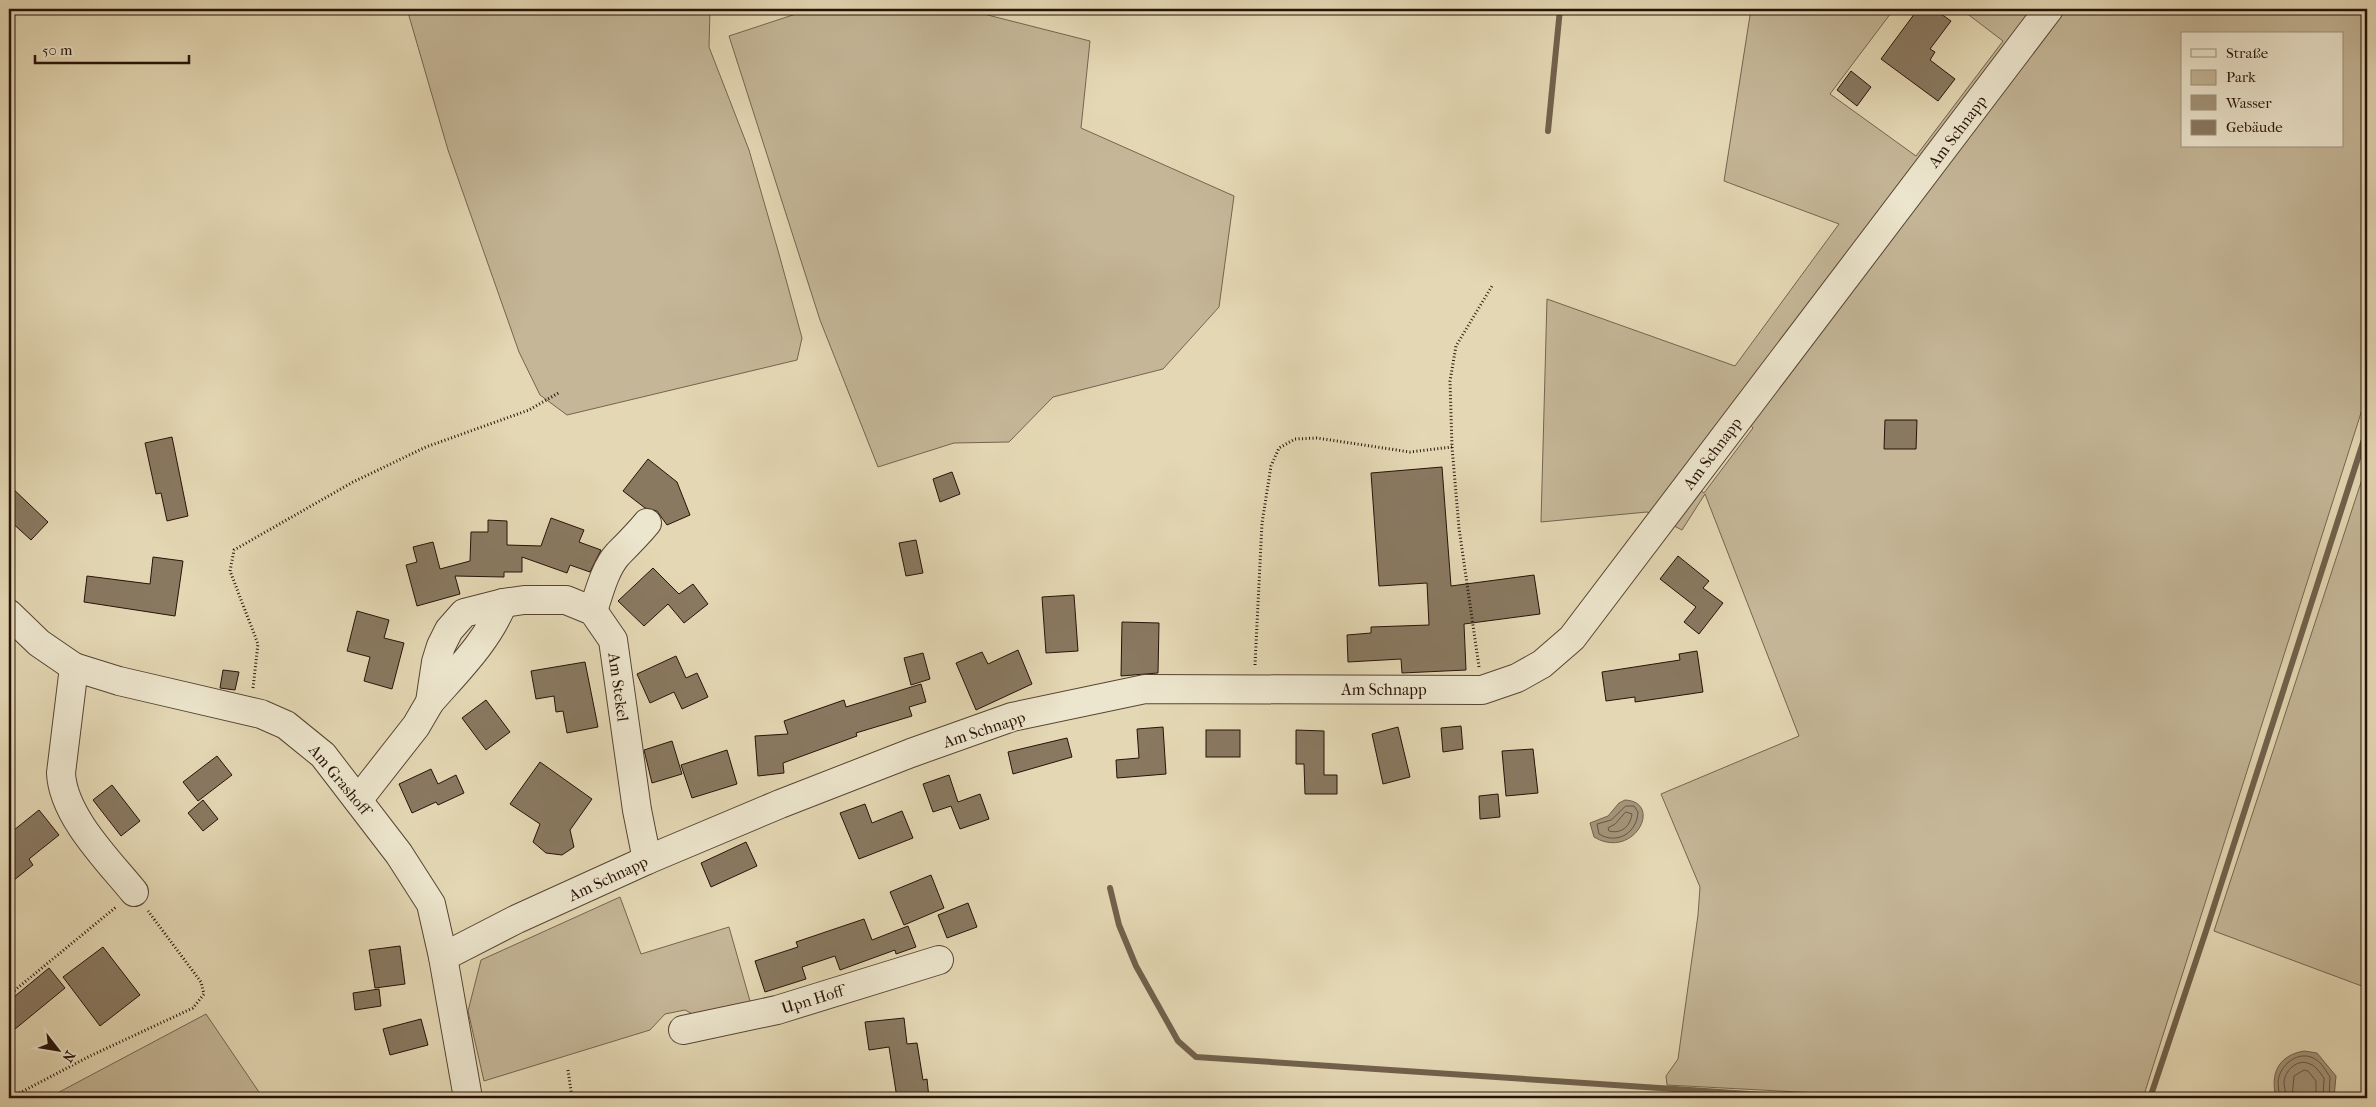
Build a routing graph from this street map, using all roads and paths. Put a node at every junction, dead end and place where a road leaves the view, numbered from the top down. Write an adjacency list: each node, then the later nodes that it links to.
1 (2049, 9): 10 (street, Am Schnapp)
2 (1492, 286): 4 (path)
3 (560, 392): 11 (path)
4 (1452, 447): 9 (path); 10 (path)
5 (647, 523): 6 (street)
6 (592, 611): 12 (street); 13 (street, Am Stekel)
7 (9, 614): 8 (street, Am Grashoff)
8 (74, 667): 11 (street, Am Grashoff); 14 (street)
9 (1253, 688): 10 (street, Am Schnapp); 13 (street, Am Schnapp)
10 (1482, 690)
11 (251, 710): 12 (street, Am Grashoff)
12 (358, 800): 15 (street, Am Grashoff)
13 (647, 860): 15 (street, Am Schnapp)
14 (134, 892): 17 (path); 20 (path)
15 (443, 957): 21 (street, Am Grashoff)
16 (939, 960): 18 (street, Upn Hoff)
17 (9, 995)
18 (683, 1030)
19 (568, 1070): 22 (path)
20 (10, 1098)
21 (468, 1098)
22 (572, 1098)

